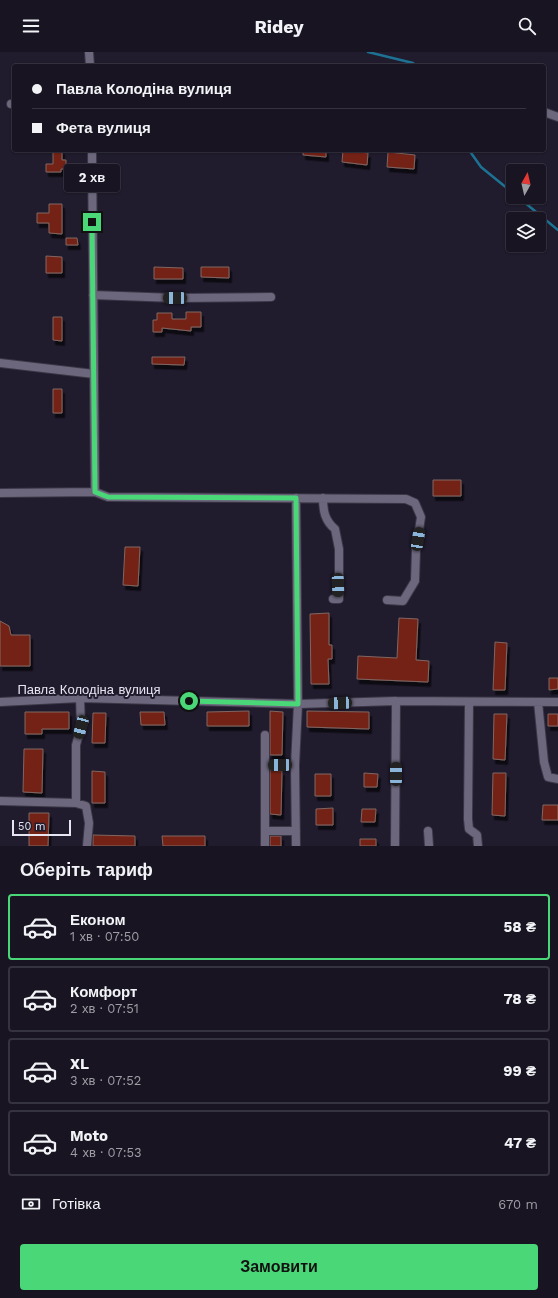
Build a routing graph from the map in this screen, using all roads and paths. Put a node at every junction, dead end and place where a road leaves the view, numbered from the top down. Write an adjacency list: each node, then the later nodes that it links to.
1 (89, 52): 2 (street)
2 (90, 64)
3 (546, 113): 4 (street)
4 (558, 117)
5 (92, 152): 6 (street)
6 (93, 295): 7 (street); 9 (street)
7 (271, 298)
8 (0, 363): 9 (street)
9 (94, 374): 10 (street)
10 (95, 492): 11 (street); 12 (street)
11 (0, 493)
12 (296, 498): 13 (street); 22 (street)
13 (323, 498): 14 (street); 15 (street)
14 (339, 599)
15 (387, 600)
16 (80, 698): 18 (street, Павла Колодіна вулиця); 22 (street, Павла Колодіна вулиця); 28 (street)
17 (396, 701): 21 (street, Павла Колодіна вулиця); 22 (street, Павла Колодіна вулиця); 35 (street)
18 (0, 702)
19 (538, 702): 20 (street, Павла Колодіна вулиця); 21 (street, Павла Колодіна вулиця); 26 (street)
20 (558, 702)
21 (469, 703): 37 (street)
22 (298, 704): 25 (street)
23 (265, 735): 24 (street)
24 (266, 765): 25 (street); 29 (street)
25 (295, 765): 30 (street)
26 (558, 778)
27 (0, 801): 28 (street)
28 (76, 803): 32 (street)
29 (265, 831): 30 (street); 33 (street)
30 (296, 831): 34 (street)
31 (428, 831): 36 (street)
32 (87, 846)
33 (265, 846)
34 (296, 846)
35 (395, 846)
36 (429, 846)
37 (478, 846)

